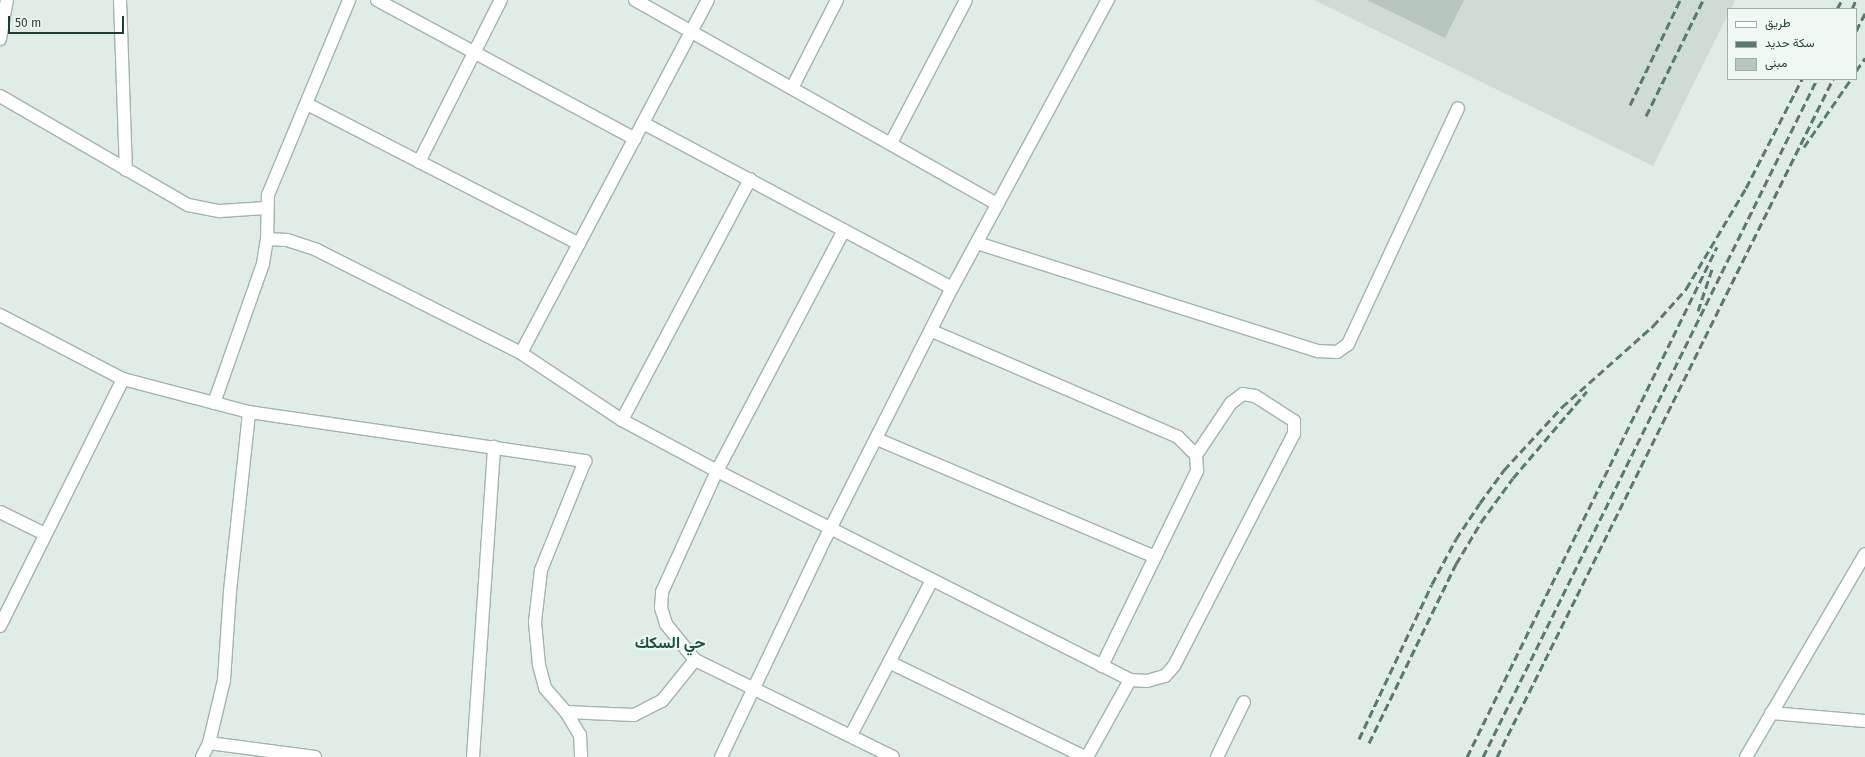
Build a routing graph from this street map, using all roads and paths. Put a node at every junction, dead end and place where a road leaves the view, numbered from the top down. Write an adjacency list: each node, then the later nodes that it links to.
1 (7, 0): 12 (street)
2 (120, 0): 22 (street)
3 (349, 0): 16 (street)
4 (376, 0): 13 (street)
5 (501, 0): 13 (street)
6 (635, 0): 11 (street)
7 (708, 0): 11 (street)
8 (837, 0): 14 (street)
9 (966, 0): 20 (street)
10 (1108, 0): 24 (street)
11 (691, 31): 14 (street); 18 (street)
12 (0, 39)
13 (474, 51): 19 (street); 21 (street)
14 (792, 88): 20 (street)
15 (0, 96): 22 (street)
16 (308, 104): 21 (street); 25 (street)
17 (1458, 108): 28 (street)
18 (643, 123): 19 (street); 23 (street)
19 (635, 139): 29 (street)
20 (891, 143): 24 (street)
21 (419, 162): 29 (street)
22 (126, 170): 25 (street)
23 (750, 179): 26 (street); 37 (street)
24 (997, 204): 28 (street)
25 (266, 208): 27 (street)
26 (844, 230): 30 (street); 41 (street)
27 (268, 239): 33 (street); 35 (street)
28 (977, 243): 30 (street)
29 (579, 244): 33 (street)
30 (952, 288): 32 (street)
31 (0, 315): 34 (street)
32 (932, 331): 38 (street); 40 (street)
33 (521, 353): 37 (street)
34 (123, 379): 35 (street); 44 (street)
35 (214, 402): 36 (street)
36 (249, 412): 39 (street); 59 (street)
37 (622, 420): 41 (street)
38 (877, 439): 43 (street); 46 (street)
39 (494, 448): 55 (street); 62 (street)
40 (1196, 455): 46 (street); 52 (street)
41 (717, 471): 43 (street); 49 (street)
42 (0, 512): 44 (street)
43 (831, 529): 47 (street); 53 (street)
44 (45, 534): 48 (street)
45 (1865, 554): 56 (street)
46 (1155, 557): 51 (street)
47 (932, 580): 50 (street); 51 (street)
48 (0, 626)
49 (695, 660): 53 (street); 55 (street)
50 (889, 662): 58 (street); 66 (street)
51 (1102, 666): 52 (street)
52 (1130, 680): 66 (street)
53 (755, 688): 58 (street); 64 (street)
54 (1244, 702): 67 (street)
55 (566, 712): 63 (street)
56 (1771, 714): 57 (street); 68 (street)
57 (1865, 721)
58 (851, 736): 65 (street)
59 (209, 743): 60 (street); 61 (street)
60 (202, 757)
61 (315, 757)
62 (473, 757)
63 (582, 757)
64 (722, 757)
65 (893, 757)
66 (1086, 757)
67 (1217, 757)
68 (1746, 757)

